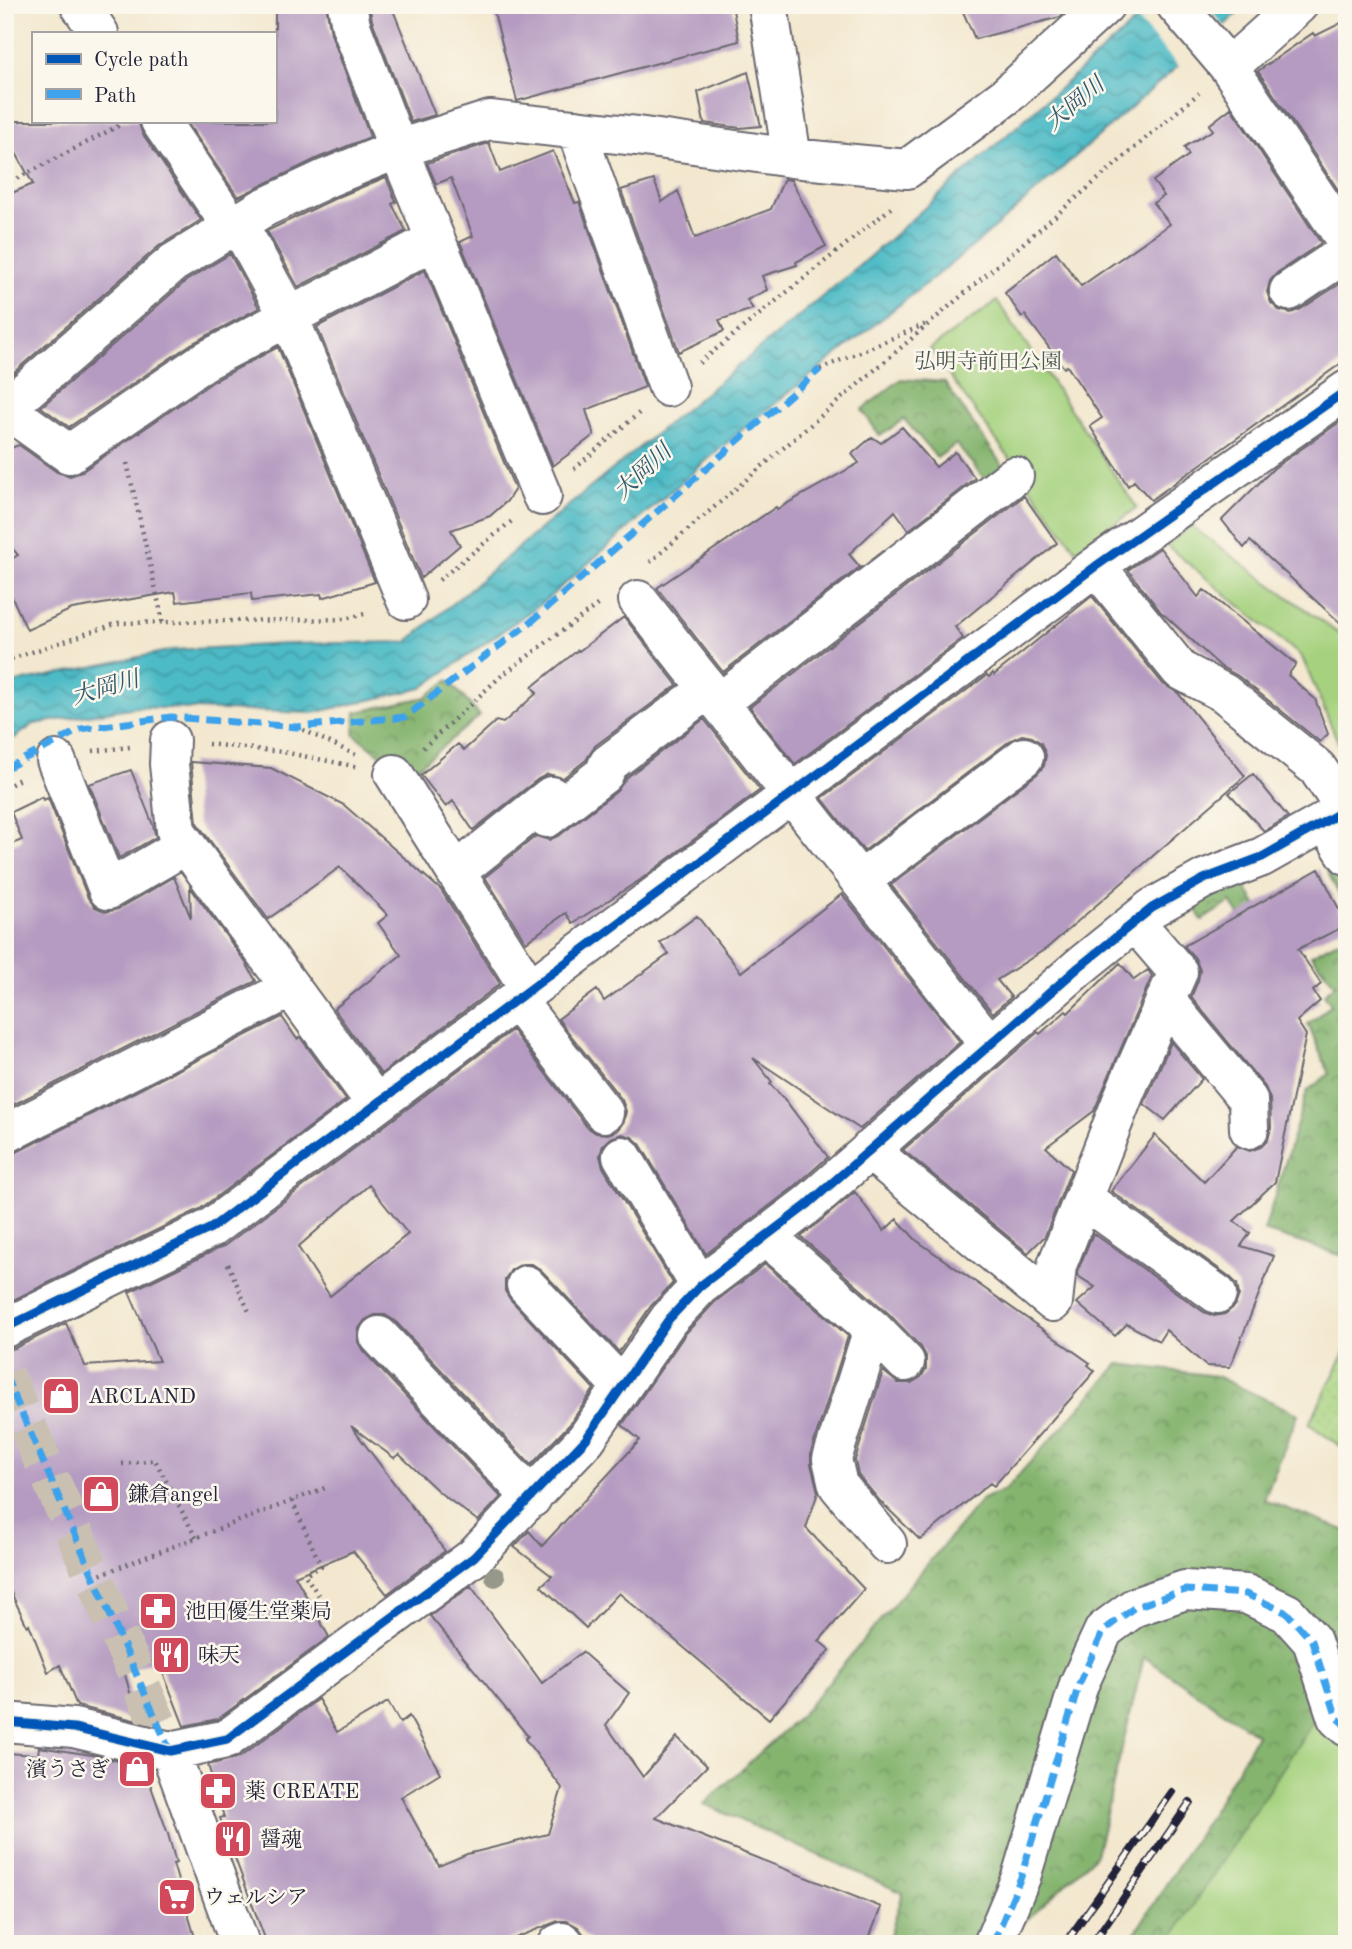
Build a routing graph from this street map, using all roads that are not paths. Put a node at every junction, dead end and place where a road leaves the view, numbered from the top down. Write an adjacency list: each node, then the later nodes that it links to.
1 (80, 5): 7 (street)
2 (346, 5): 11 (street)
3 (768, 5): 12 (street)
4 (1105, 5): 12 (street)
5 (1176, 5): 8 (street)
6 (1298, 5): 8 (street)
7 (98, 32)
8 (1229, 67): 15 (street)
9 (160, 122): 13 (street)
10 (576, 130): 11 (street); 12 (street); 19 (street)
11 (397, 149): 13 (street); 14 (street)
12 (792, 158)
13 (235, 225): 18 (street); 21 (street)
14 (435, 240): 18 (street); 23 (street)
15 (1347, 242)
16 (1347, 252): 17 (street)
17 (1289, 290)
18 (289, 317): 21 (street); 26 (street)
19 (668, 387)
20 (1347, 390): 24 (street)
21 (6, 409)
22 (1014, 475): 27 (street)
23 (542, 496)
24 (1096, 566): 32 (street); 33 (street)
25 (628, 590): 27 (street)
26 (406, 600)
27 (714, 696): 32 (street); 36 (street)
28 (170, 740): 34 (street)
29 (1024, 757): 37 (street)
30 (56, 760): 34 (street)
31 (394, 774): 36 (street)
32 (792, 794): 37 (street); 40 (street)
33 (1339, 813): 35 (street); 38 (street)
34 (186, 845): 39 (street)
35 (1347, 855)
36 (456, 872): 40 (street)
37 (860, 881): 42 (street)
38 (1135, 922): 41 (street); 42 (street)
39 (291, 988): 43 (street); 46 (street)
40 (523, 995): 43 (street); 44 (street)
41 (1165, 1000): 45 (street); 49 (street)
42 (989, 1044): 47 (street)
43 (376, 1104): 54 (street)
44 (604, 1113)
45 (1249, 1129)
46 (5, 1134)
47 (869, 1150): 49 (street); 50 (street)
48 (622, 1156): 52 (street)
49 (1084, 1199): 53 (street)
50 (766, 1236): 52 (street); 55 (street)
51 (526, 1284): 58 (street)
52 (700, 1286): 58 (street)
53 (1217, 1294)
54 (5, 1328)
55 (873, 1329): 57 (street); 60 (street)
56 (379, 1336): 59 (street)
57 (905, 1362)
58 (622, 1387): 59 (street)
59 (532, 1498): 63 (street)
60 (887, 1544)
61 (5, 1722): 63 (street)
62 (1347, 1727): 67 (street)
63 (170, 1751): 64 (street)
64 (240, 1944)
65 (558, 1944): 66 (street)
66 (565, 1944)
67 (993, 1944)

